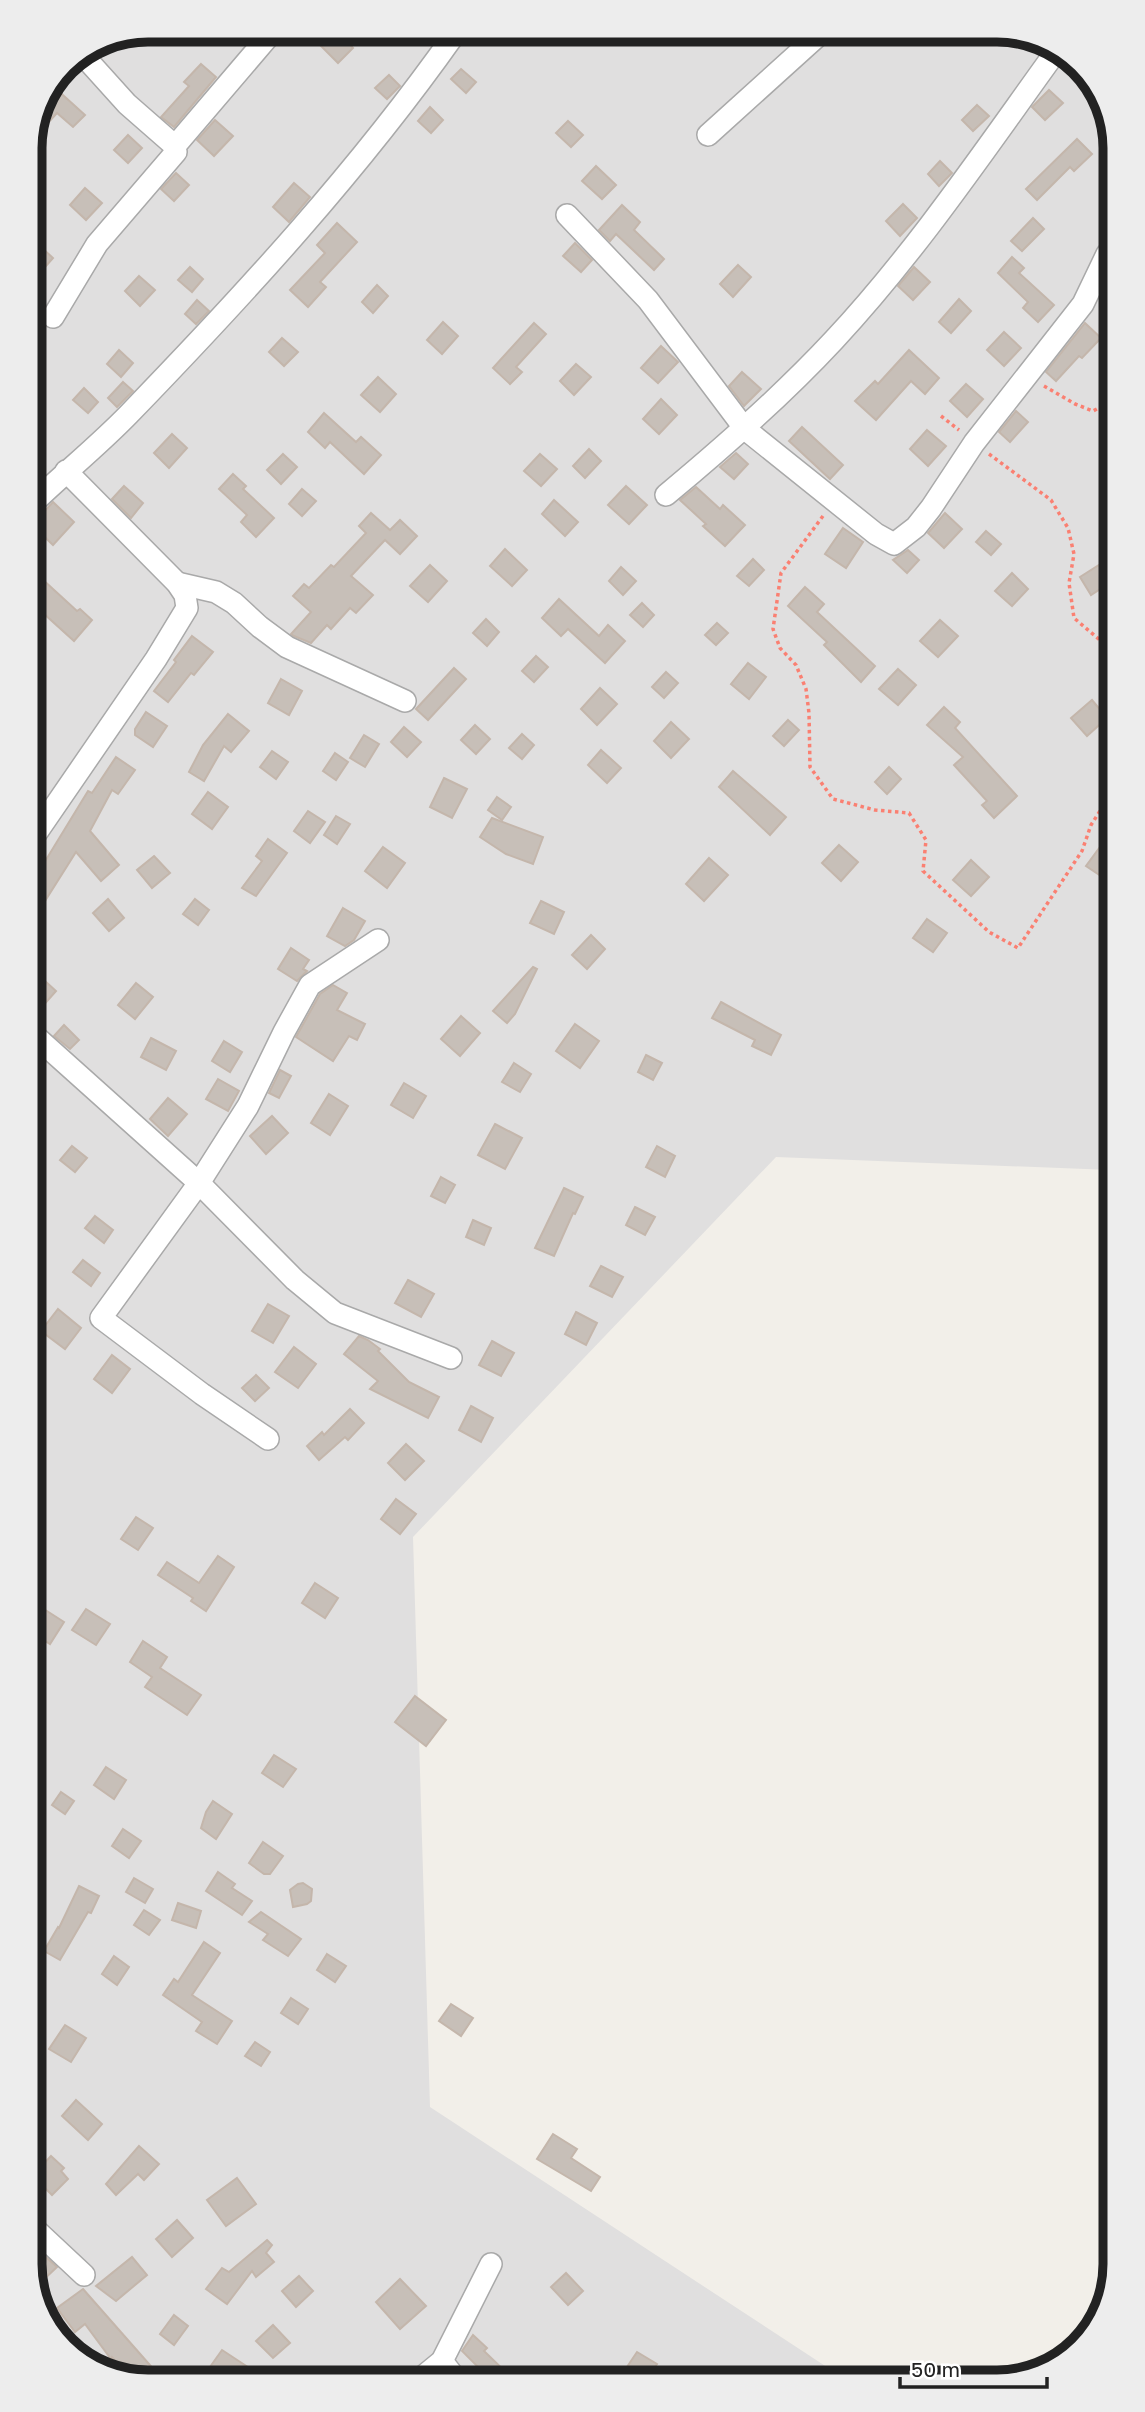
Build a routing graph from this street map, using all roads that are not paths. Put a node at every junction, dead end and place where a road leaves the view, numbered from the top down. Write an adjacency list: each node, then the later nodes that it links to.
1 (264, 42): 7 (street)
2 (449, 42): 12 (street)
3 (811, 42): 6 (street)
4 (1052, 58): 11 (street)
5 (88, 61): 7 (street)
6 (708, 135)
7 (175, 146): 10 (street)
8 (567, 215): 11 (street)
9 (1103, 262): 11 (street)
10 (54, 317)
11 (745, 429): 14 (street)
12 (66, 471): 13 (street); 15 (street)
13 (42, 495)
14 (666, 495)
15 (177, 583): 16 (street); 17 (street)
16 (405, 701)
17 (42, 825)
18 (378, 940): 20 (street)
19 (42, 1042): 20 (street)
20 (199, 1183): 21 (street); 22 (street)
21 (451, 1358)
22 (268, 1438)
23 (42, 2236): 25 (street)
24 (491, 2264): 26 (street)
25 (84, 2275)
26 (442, 2361): 27 (street); 28 (street)
27 (431, 2370)
28 (449, 2370)

